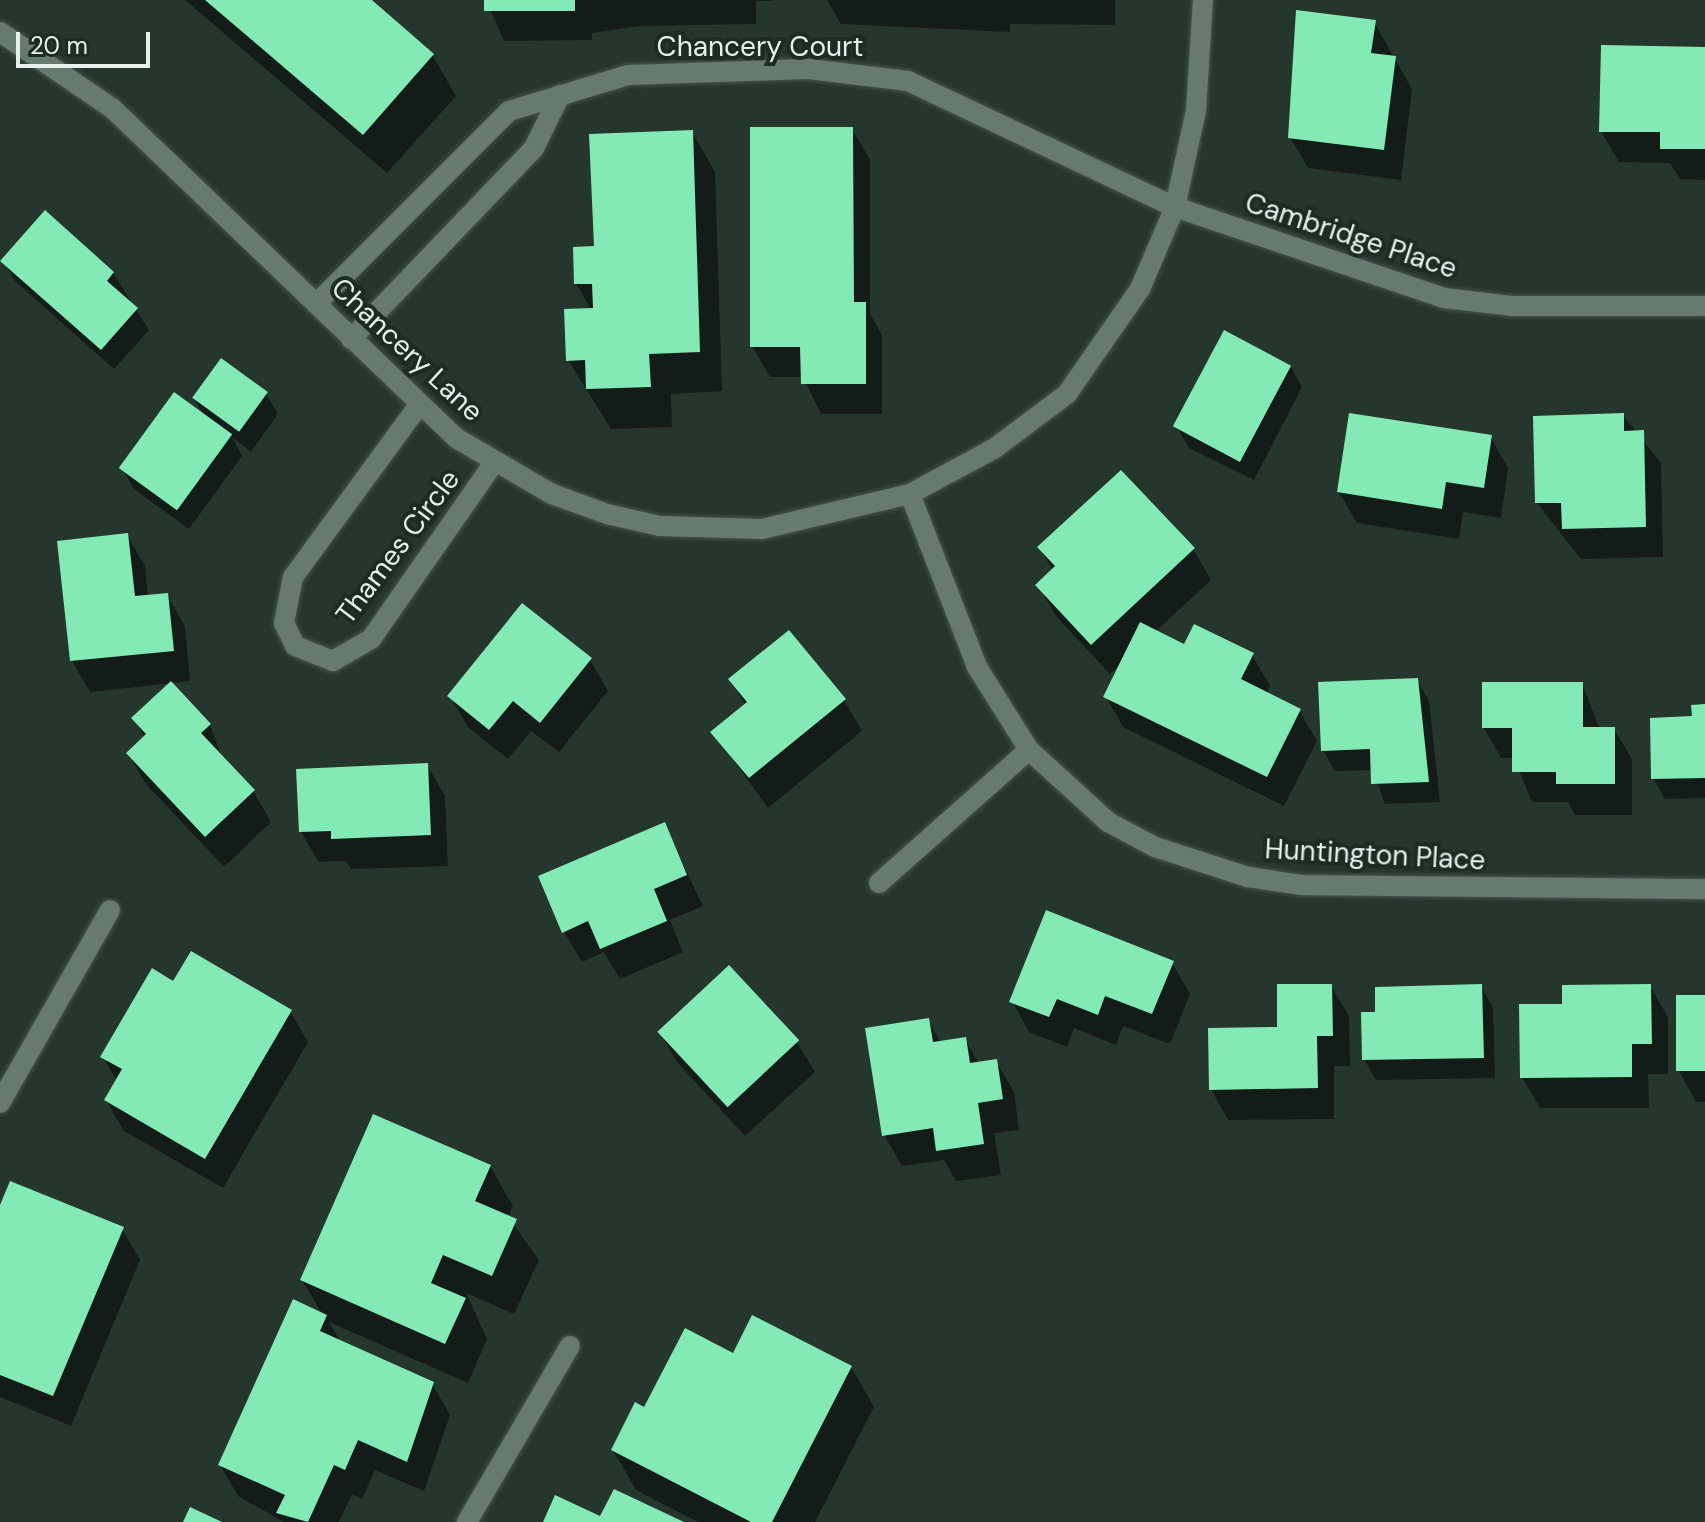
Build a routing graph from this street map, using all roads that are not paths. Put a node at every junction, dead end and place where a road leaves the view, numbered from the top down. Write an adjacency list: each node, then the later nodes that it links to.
1 (1203, 0): 4 (street, Chancery Lane)
2 (0, 32): 5 (street, Chancery Lane)
3 (560, 95): 4 (street, Chancery Court); 5 (street, Chancery Court); 7 (street)
4 (1175, 207): 6 (street, Cambridge Place); 10 (street, Chancery Lane)
5 (316, 304): 7 (street, Chancery Lane)
6 (1705, 306)
7 (351, 339): 8 (street, Chancery Lane)
8 (419, 405): 9 (street, Chancery Lane); 9 (street, Thames Circle)
9 (494, 463): 10 (street, Chancery Lane)
10 (910, 494): 11 (street, Huntington Place)
11 (1029, 750): 12 (street); 13 (street, Huntington Place)
12 (879, 883)
13 (1705, 889)
14 (110, 910): 15 (street)
15 (0, 1103)
16 (570, 1346): 17 (street)
17 (467, 1522)

